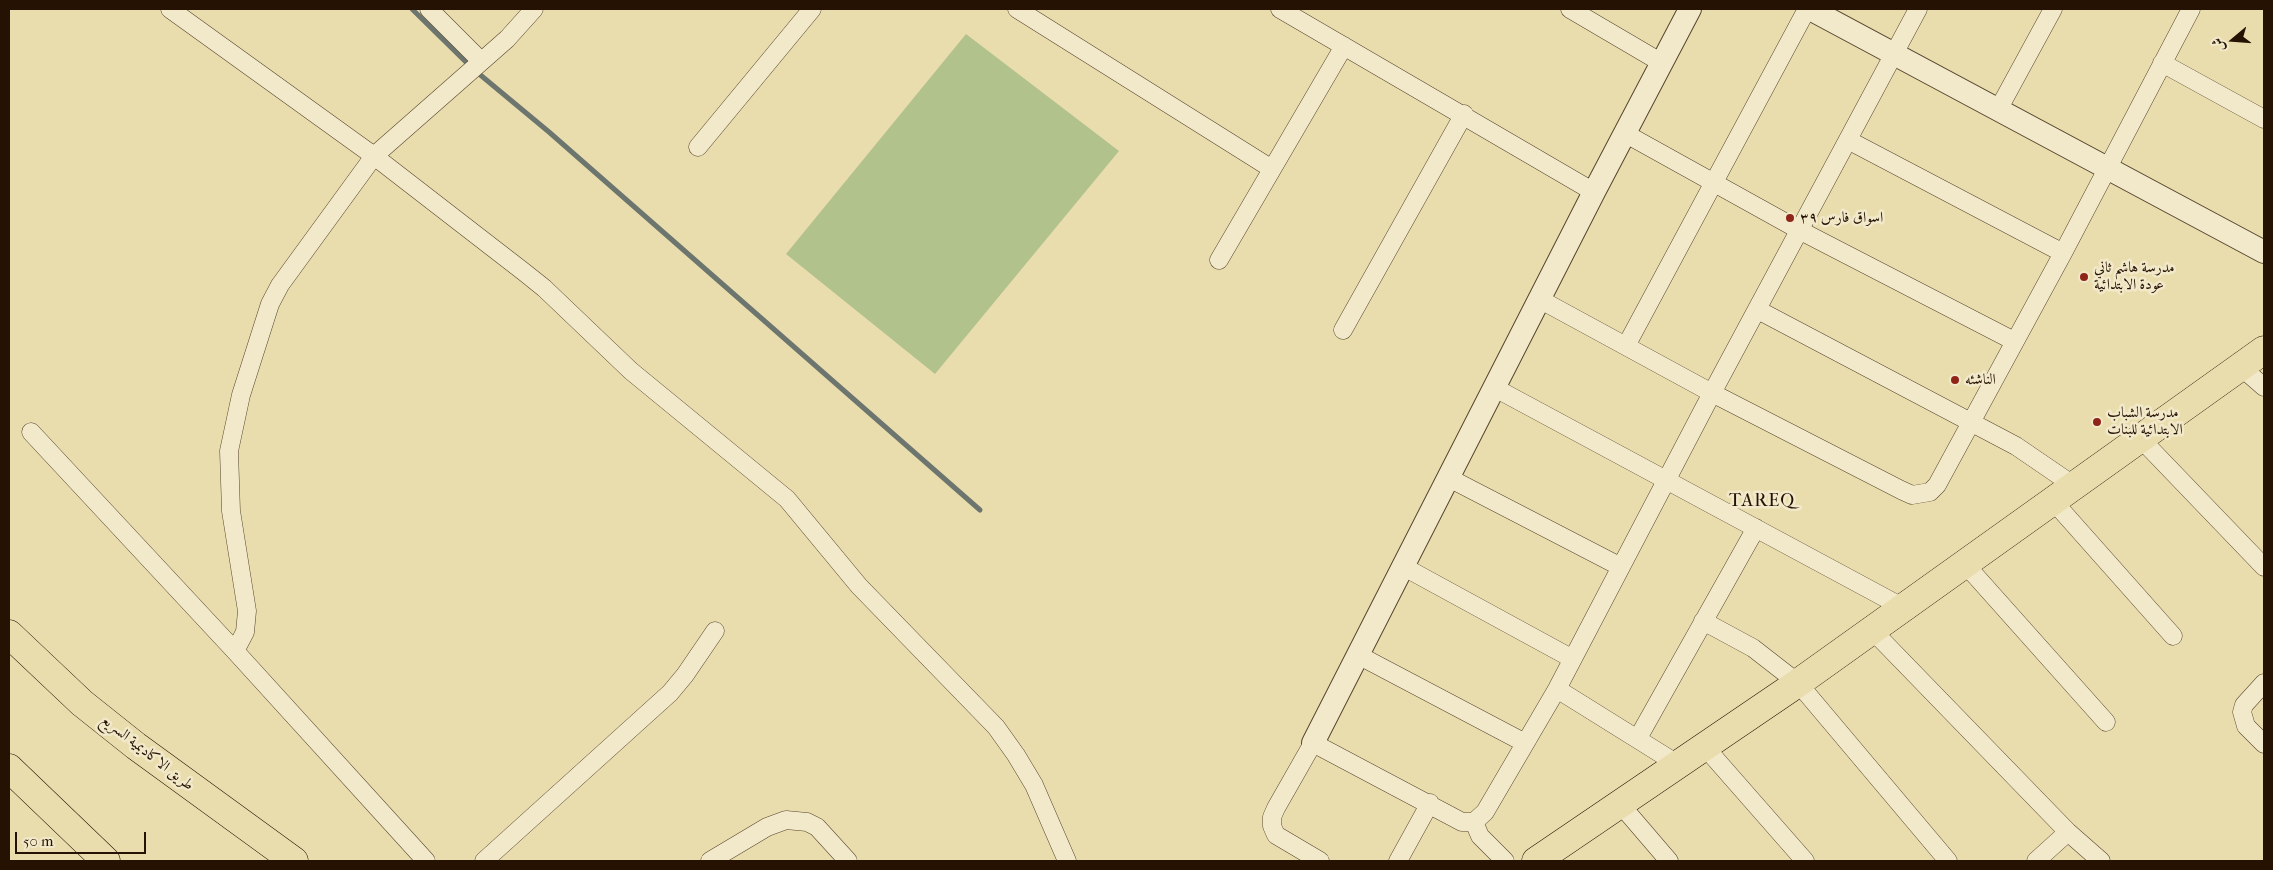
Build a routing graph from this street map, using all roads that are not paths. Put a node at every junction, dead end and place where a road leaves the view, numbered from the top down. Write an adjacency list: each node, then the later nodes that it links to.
1 (170, 9): 24 (street)
2 (429, 9): 15 (street)
3 (534, 9): 15 (street)
4 (812, 9): 23 (street)
5 (1017, 9): 26 (street)
6 (1280, 9): 13 (street)
7 (1570, 9): 17 (street)
8 (1690, 9): 17 (street)
9 (1808, 9): 14 (street); 27 (street)
10 (1918, 9): 14 (street)
11 (2053, 9): 18 (street)
12 (2191, 9): 16 (street)
13 (1344, 46): 19 (street); 26 (street)
14 (1894, 54): 18 (street); 22 (street)
15 (482, 61): 24 (street)
16 (2162, 63): 20 (street); 25 (street)
17 (1662, 64): 21 (street)
18 (1998, 110): 25 (street)
19 (1464, 114): 28 (street); 35 (street)
20 (2264, 119)
21 (1626, 134): 27 (street); 28 (street)
22 (1848, 140): 29 (street); 31 (street)
23 (698, 147)
24 (374, 156): 60 (street); 84 (street)
25 (2108, 168): 30 (street); 31 (street)
26 (1272, 169): 32 (street)
27 (1714, 180): 29 (street); 37 (street)
28 (1594, 192): 33 (street)
29 (1799, 230): 34 (street); 36 (street)
30 (2264, 252)
31 (2063, 253): 36 (street)
32 (1219, 260)
33 (1541, 300): 37 (street); 41 (street)
34 (1758, 310): 42 (street); 43 (street)
35 (1344, 330)
36 (2014, 341): 43 (street)
37 (1626, 346): 42 (street)
38 (2264, 350): 39 (main road)
39 (2241, 367): 40 (street); 45 (main road)
40 (2264, 387)
41 (1495, 388): 46 (street); 47 (street)
42 (1712, 393): 43 (street); 47 (street)
43 (1969, 423): 48 (street)
44 (31, 432): 60 (street)
45 (2141, 439): 48 (main road); 53 (street)
46 (1449, 478): 51 (street); 52 (street)
47 (1666, 480): 49 (street); 52 (street)
48 (2065, 494): 50 (main road); 59 (street)
49 (1756, 528): 54 (street); 55 (street)
50 (1964, 564): 54 (main road); 66 (street)
51 (1404, 567): 61 (street); 62 (street)
52 (1621, 567): 62 (street)
53 (2264, 567)
54 (1904, 608): 56 (main road)
55 (1703, 621): 63 (street); 67 (street)
56 (1872, 630): 63 (main road); 77 (street)
57 (715, 631): 81 (street)
58 (9, 634): 79 (main road, طريق الاكاديمية السريع)
59 (2173, 636)
60 (236, 651): 80 (street)
61 (1358, 655): 68 (street); 69 (street)
62 (1571, 658): 65 (street)
63 (1798, 683): 71 (main road); 91 (street)
64 (2264, 683): 70 (street)
65 (1557, 689): 67 (street); 69 (street)
66 (2106, 722)
67 (1638, 738): 72 (street)
68 (1314, 743): 74 (street); 85 (street)
69 (1525, 743): 76 (street)
70 (2264, 744)
71 (1705, 747): 72 (main road); 90 (street)
72 (1680, 765): 75 (main road)
73 (9, 768): 78 (main road)
74 (1430, 803): 76 (street); 86 (street)
75 (1621, 805): 88 (main road); 89 (street)
76 (1474, 822): 87 (street)
77 (2068, 832): 92 (street); 93 (street)
78 (106, 861)
79 (294, 861)
80 (426, 861)
81 (484, 861)
82 (710, 861): 83 (street)
83 (848, 861)
84 (1067, 861)
85 (1320, 861)
86 (1398, 861)
87 (1505, 861)
88 (1536, 861)
89 (1669, 861)
90 (1805, 861)
91 (1948, 861)
92 (2036, 861)
93 (2101, 861)

